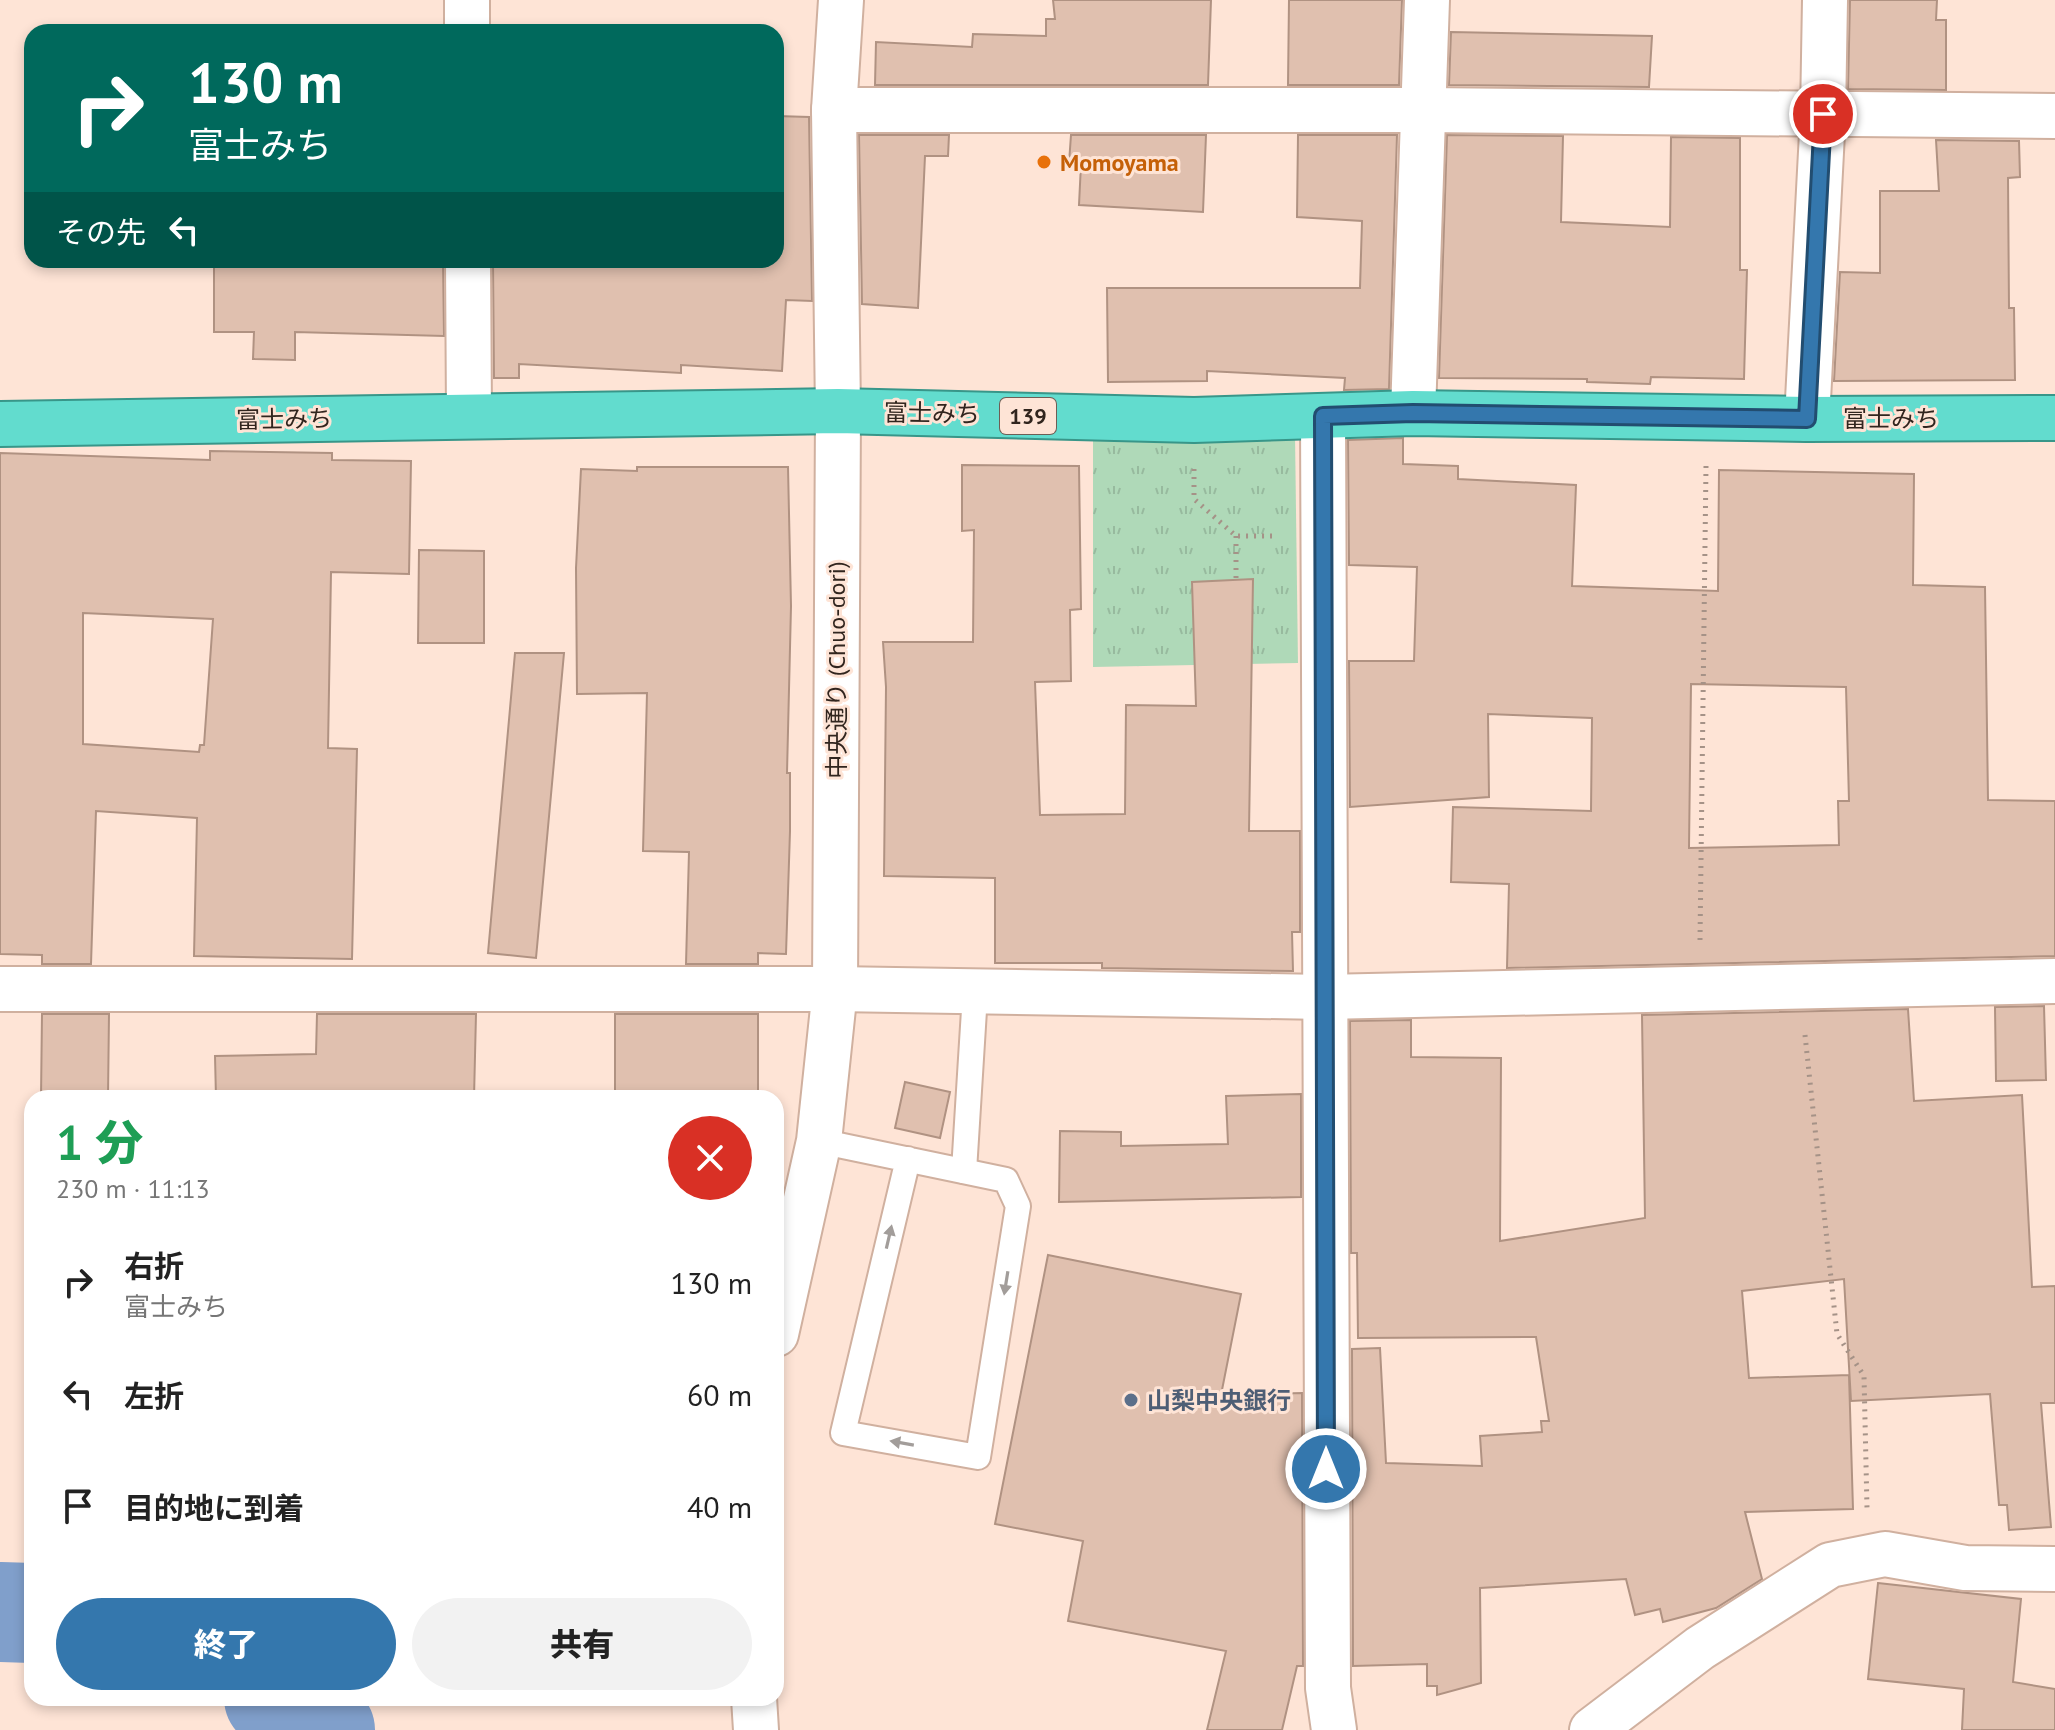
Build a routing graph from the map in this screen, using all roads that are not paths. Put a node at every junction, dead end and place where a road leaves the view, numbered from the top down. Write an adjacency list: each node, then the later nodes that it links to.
1 (467, 0): 5 (street)
2 (841, 0): 6 (street, 中央通り (Chuo-dori))
3 (1427, 0): 7 (street)
4 (1825, 0): 8 (street)
5 (467, 24)
6 (834, 110): 7 (street); 11 (street, 中央通り (Chuo-dori))
7 (1424, 110): 8 (street); 12 (street)
8 (1823, 114): 9 (street); 16 (street)
9 (2055, 116)
10 (468, 268): 13 (street)
11 (838, 411): 13 (highway, 富士みち / 139); 14 (highway, 富士みち / 139); 20 (street, 中央通り (Chuo-dori))
12 (1413, 413): 14 (highway, 富士みち / 139); 16 (highway, 富士みち / 139)
13 (469, 415): 17 (highway, 富士みち / 139)
14 (1323, 416): 22 (street)
15 (2055, 418): 16 (highway, 富士みち / 139)
16 (1807, 419)
17 (0, 424)
18 (2055, 981): 22 (street)
19 (0, 989): 20 (street)
20 (835, 989): 21 (street); 23 (street, 中央通り (Chuo-dori))
21 (975, 994): 22 (street); 25 (lane)
22 (1324, 997): 30 (street)
23 (819, 1141): 24 (lane); 26 (street, 中央通り (Chuo-dori))
24 (908, 1159): 25 (lane); 25 (lane, one-way to 24)
25 (964, 1171)
26 (784, 1298)
27 (2055, 1569): 31 (street)
28 (754, 1706): 29 (street)
29 (756, 1730)
30 (1334, 1730)
31 (1592, 1730)

